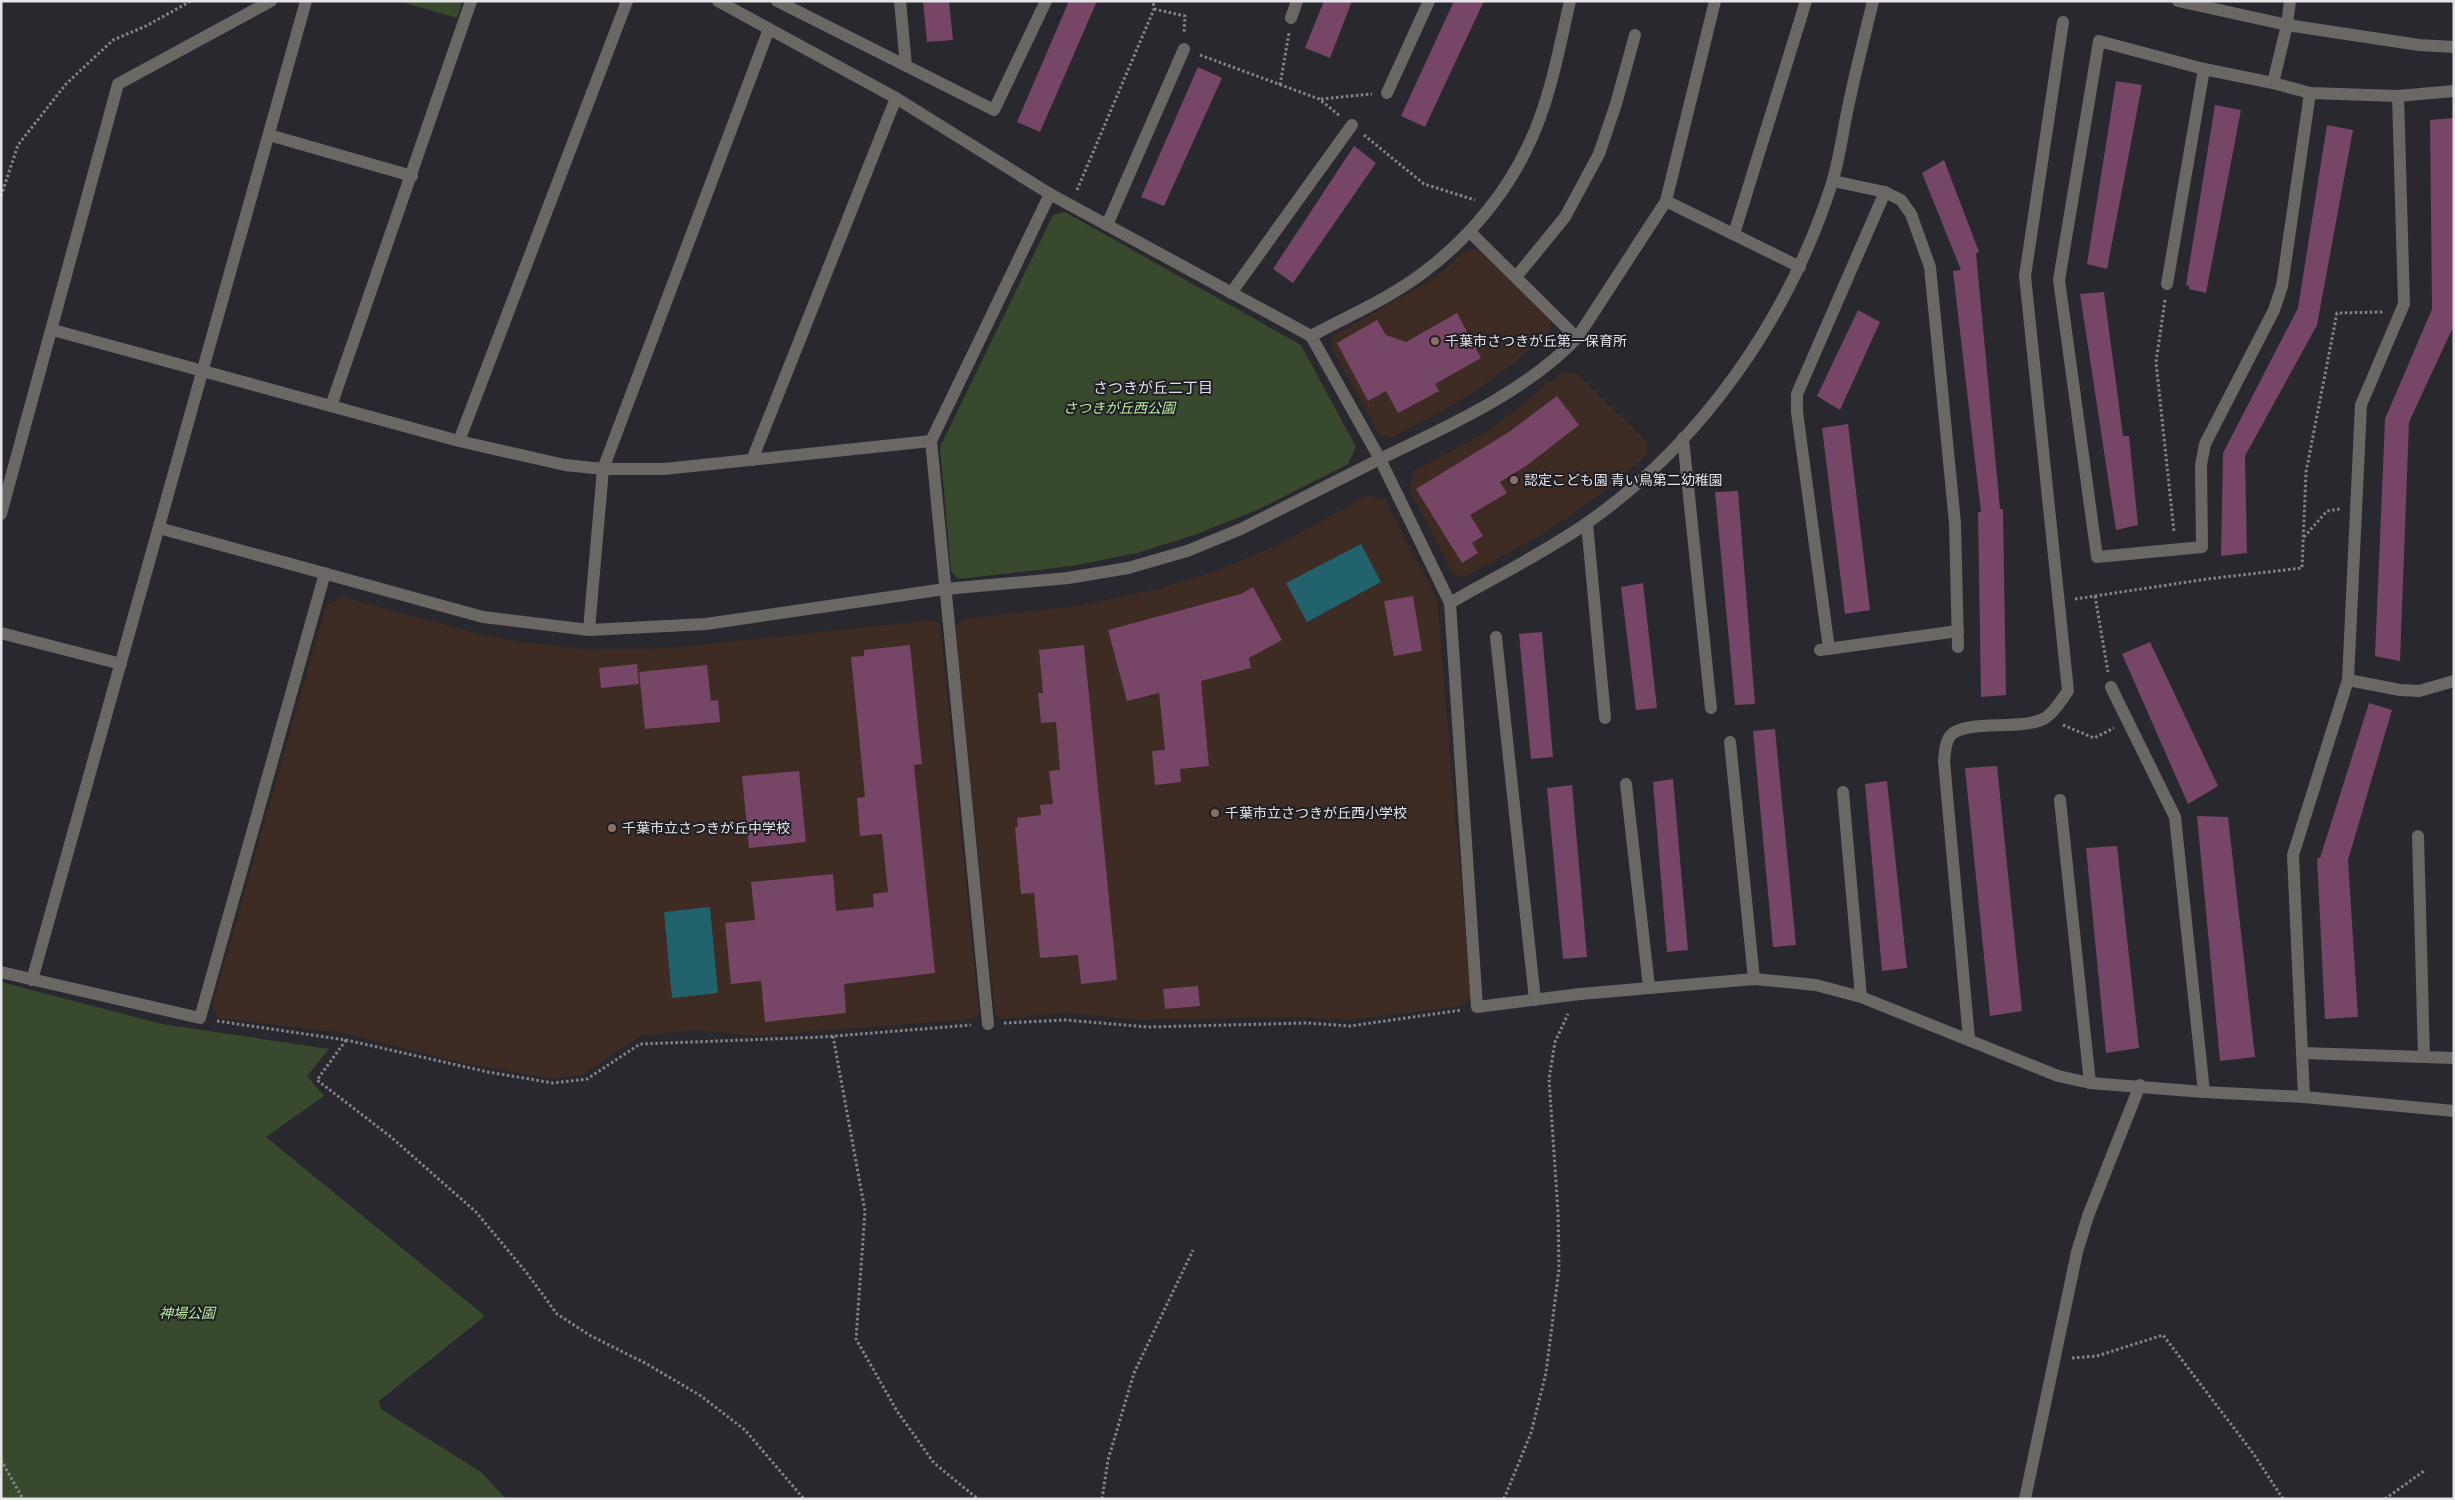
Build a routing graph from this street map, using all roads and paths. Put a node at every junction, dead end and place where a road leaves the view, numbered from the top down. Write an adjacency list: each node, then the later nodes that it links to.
1 (191, 1): 44 (path)
2 (270, 1): 56 (street)
3 (306, 1): 39 (street)
4 (471, 1): 40 (street)
5 (627, 1): 62 (street)
6 (718, 1): 24 (street)
7 (777, 1): 19 (street)
8 (900, 1): 28 (street)
9 (1046, 1): 28 (street)
10 (1153, 1): 20 (path)
11 (1297, 1): 21 (street)
12 (1429, 1): 33 (street)
13 (1570, 1): 47 (street)
14 (1715, 1): 45 (street)
15 (1806, 1): 50 (street)
16 (1874, 1): 41 (street)
17 (2178, 1): 23 (street)
18 (2290, 1): 23 (street)
19 (789, 4): 28 (street)
20 (1154, 9): 27 (path); 46 (path)
21 (1291, 18): 31 (path)
22 (2063, 22): 76 (street)
23 (2287, 25): 26 (street); 30 (street)
24 (769, 29): 36 (street); 66 (street)
25 (1635, 35): 52 (street)
26 (2454, 47)
27 (1184, 49): 31 (path); 48 (street)
28 (906, 66)
29 (2204, 69): 30 (street); 53 (street); 72 (street)
30 (2273, 83): 34 (street)
31 (1280, 85): 37 (path)
32 (2454, 91): 35 (street)
33 (1387, 93): 37 (path)
34 (2310, 93): 35 (street); 72 (street)
35 (2398, 96): 55 (street)
36 (896, 98): 43 (street); 65 (street)
37 (1319, 99): 38 (path)
38 (1352, 125): 47 (path); 54 (street)
39 (269, 135): 40 (street); 59 (street)
40 (412, 176): 60 (street)
41 (1833, 181): 42 (street); 51 (street)
42 (1885, 192): 79 (street); 79 (street)
43 (1050, 194): 46 (street); 63 (street)
44 (1, 196)
45 (1666, 201): 50 (street); 58 (street)
46 (1070, 205): 48 (street)
47 (1491, 206): 49 (street)
48 (1107, 225): 54 (street)
49 (1470, 232): 52 (street); 57 (street)
50 (1734, 234): 51 (street)
51 (1800, 267): 61 (street)
52 (1516, 277): 58 (street)
53 (2167, 284): 72 (path)
54 (1231, 293): 57 (street)
55 (2401, 312): 67 (street); 71 (path)
56 (53, 330): 59 (street); 68 (street)
57 (1311, 336): 64 (street)
58 (1577, 338): 64 (street)
59 (202, 372): 60 (street); 70 (street)
60 (331, 406): 62 (street)
61 (1683, 438): 69 (street); 87 (street)
62 (459, 441): 66 (street)
63 (931, 441): 65 (street); 74 (street)
64 (1380, 459): 74 (street); 77 (street)
65 (752, 460): 66 (street)
66 (603, 469): 78 (street)
67 (2356, 507): 71 (path); 84 (street)
68 (1, 514)
69 (1586, 523): 77 (street); 89 (street)
70 (159, 528): 73 (street); 83 (street)
71 (2303, 538): 75 (path)
72 (2176, 550)
73 (325, 573): 78 (street); 104 (street)
74 (945, 589): 78 (street); 105 (street)
75 (2095, 596): 76 (path); 86 (path)
76 (2059, 601): 88 (street)
77 (1450, 603): 103 (street)
78 (590, 630)
79 (1958, 631): 82 (street)
80 (1, 633): 83 (street)
81 (1496, 637): 102 (street)
82 (1958, 647)
83 (121, 664): 98 (street)
84 (2348, 680): 85 (street); 109 (street)
85 (2454, 682)
86 (2111, 687): 90 (street)
87 (1711, 708)
88 (2047, 717): 90 (path); 107 (street)
89 (1606, 718)
90 (2128, 721): 114 (street)
91 (1730, 742): 97 (street)
92 (1626, 784): 99 (street)
93 (1842, 792): 101 (street)
94 (2060, 800): 112 (street)
95 (2418, 836): 110 (street)
96 (1, 972): 98 (street)
97 (1754, 979): 99 (street); 101 (street)
98 (32, 980): 104 (street)
99 (1649, 987): 100 (street)
100 (1580, 994): 102 (street); 125 (path)
101 (1861, 997): 107 (street)
102 (1535, 1000): 103 (street)
103 (1477, 1007): 105 (path)
104 (200, 1018): 108 (path)
105 (988, 1024): 106 (path)
106 (833, 1036): 108 (path); 123 (path)
107 (1970, 1039): 112 (street)
108 (346, 1040): 122 (path)
109 (2302, 1052): 110 (street); 115 (street)
110 (2424, 1057): 111 (street)
111 (2454, 1058)
112 (2090, 1083): 113 (street)
113 (2140, 1085): 114 (street); 118 (street)
114 (2204, 1092): 115 (street)
115 (2304, 1097): 116 (street)
116 (2454, 1111)
117 (1193, 1250): 124 (path)
118 (2054, 1360): 126 (street); 127 (path)
119 (1, 1460): 121 (path)
120 (2424, 1471): 128 (path)
121 (23, 1499)
122 (804, 1499)
123 (978, 1499)
124 (1102, 1499)
125 (1504, 1499)
126 (2025, 1499)
127 (2283, 1499)
128 (2385, 1499)

